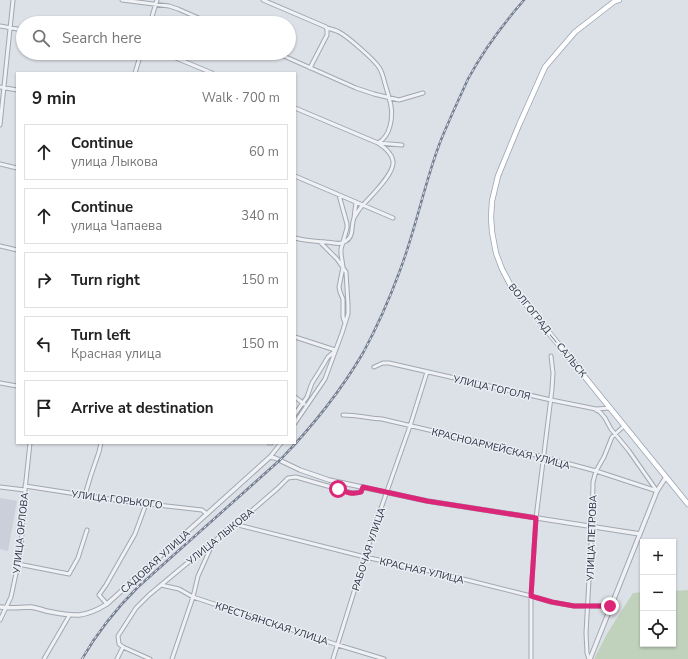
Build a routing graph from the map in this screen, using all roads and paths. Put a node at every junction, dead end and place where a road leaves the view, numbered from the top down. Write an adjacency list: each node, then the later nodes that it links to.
1 (13, 0): 10 (street)
2 (122, 0): 6 (street)
3 (157, 0): 6 (street)
4 (263, 0): 11 (street)
5 (619, 0): 54 (main road, ВОЛГОГРАД — САЛЬСК)
6 (156, 4): 7 (street); 8 (street)
7 (152, 16)
8 (194, 16)
9 (0, 26): 10 (street)
10 (10, 28): 12 (street); 20 (street)
11 (327, 28): 16 (street); 23 (street)
12 (16, 29)
13 (139, 60): 17 (street)
14 (181, 60): 18 (street)
15 (292, 60): 16 (street)
16 (310, 68): 23 (street)
17 (134, 72)
18 (210, 72)
19 (0, 87): 20 (street)
20 (4, 88): 21 (street); 25 (street)
21 (16, 90)
22 (423, 93): 23 (street)
23 (390, 98): 26 (street)
24 (296, 108): 26 (street)
25 (0, 125)
26 (378, 143): 27 (street); 33 (street)
27 (402, 145)
28 (0, 164): 29 (street)
29 (16, 168)
30 (296, 176): 31 (street)
31 (339, 195): 32 (street); 38 (street)
32 (356, 202): 33 (street); 35 (street)
33 (363, 204): 34 (street); 35 (street)
34 (393, 218)
35 (353, 220): 38 (street)
36 (296, 238): 37 (street)
37 (320, 242): 38 (street); 41 (street)
38 (342, 243): 41 (street)
39 (0, 246): 40 (street)
40 (16, 250)
41 (343, 267): 42 (street); 42 (street)
42 (345, 325): 44 (street)
43 (296, 337): 44 (street)
44 (335, 350): 52 (street); 53 (street)
45 (551, 356): 51 (street)
46 (374, 367): 47 (street, УЛИЦА ГОГОЛЯ)
47 (427, 372): 51 (street, УЛИЦА ГОГОЛЯ); 59 (street, РАБОЧАЯ УЛИЦА)
48 (0, 383): 49 (street)
49 (16, 386)
50 (296, 399): 52 (street)
51 (551, 400): 55 (street, УЛИЦА ГОГОЛЯ); 66 (street)
52 (303, 403): 53 (street); 56 (street)
53 (307, 406): 58 (street)
54 (610, 408): 55 (street, УЛИЦА ГОГОЛЯ); 60 (main road, ВОЛГОГРАД — САЛЬСК)
55 (596, 409): 61 (street)
56 (296, 413)
57 (343, 415): 59 (street, КРАСНОАРМЕЙСКАЯ УЛИЦА)
58 (296, 422)
59 (410, 426): 66 (street, КРАСНОАРМЕЙСКАЯ УЛИЦА); 73 (street, РАБОЧАЯ УЛИЦА)
60 (624, 426): 61 (street, УЛИЦА ПЕТРОВА); 68 (main road, ВОЛГОГРАД — САЛЬСК)
61 (615, 434): 67 (street, УЛИЦА ПЕТРОВА); 72 (street)
62 (30, 444): 71 (street, УЛИЦА ОРЛОВА)
63 (101, 444): 74 (street)
64 (280, 444): 65 (street, САДОВАЯ УЛИЦА)
65 (270, 457): 70 (street); 77 (street, САДОВАЯ УЛИЦА)
66 (544, 457): 67 (street, КРАСНОАРМЕЙСКАЯ УЛИЦА); 78 (street)
67 (596, 471): 72 (street, КРАСНОАРМЕЙСКАЯ УЛИЦА); 80 (street, УЛИЦА ПЕТРОВА)
68 (666, 477): 72 (street); 76 (main road, ВОЛГОГРАД — САЛЬСК)
69 (0, 487): 71 (street, УЛИЦА ГОРЬКОГО)
70 (363, 487): 73 (street); 79 (street, УЛИЦА ЛЫКОВА)
71 (25, 488): 74 (street, УЛИЦА ГОРЬКОГО); 85 (street, УЛИЦА ОРЛОВА)
72 (657, 491): 82 (street)
73 (387, 492): 78 (street); 84 (street, РАБОЧАЯ УЛИЦА)
74 (85, 495): 75 (street, УЛИЦА ГОРЬКОГО)
75 (146, 504): 77 (street, УЛИЦА ГОРЬКОГО); 89 (street)
76 (688, 504)
77 (207, 514): 89 (street, САДОВАЯ УЛИЦА)
78 (536, 518): 80 (street); 87 (street)
79 (234, 524): 83 (street, УЛИЦА ЛЫКОВА); 84 (street, КРАСНАЯ УЛИЦА)
80 (592, 526): 82 (street); 90 (street, УЛИЦА ПЕТРОВА)
81 (87, 530): 85 (street)
82 (640, 534): 91 (street)
83 (213, 543): 86 (street, УЛИЦА ЛЫКОВА); 88 (street)
84 (365, 556): 87 (street, КРАСНАЯ УЛИЦА); 96 (street, РАБОЧАЯ УЛИЦА)
85 (18, 564): 93 (street, УЛИЦА ОРЛОВА)
86 (161, 585): 88 (street, КРЕСТЬЯНСКАЯ УЛИЦА); 97 (street, УЛИЦА ЛЫКОВА)
87 (531, 596): 90 (street, КРАСНАЯ УЛИЦА); 104 (street)
88 (193, 597): 96 (street, КРЕСТЬЯНСКАЯ УЛИЦА); 101 (street)
89 (108, 604): 94 (street, САДОВАЯ УЛИЦА)
90 (587, 606): 91 (street, КРАСНАЯ УЛИЦА); 105 (street, УЛИЦА ПЕТРОВА)
91 (610, 606): 105 (street)
92 (0, 607): 93 (street, САДОВАЯ УЛИЦА)
93 (6, 608): 94 (street, САДОВАЯ УЛИЦА); 95 (street, УЛИЦА ОРЛОВА)
94 (69, 616): 98 (street)
95 (0, 620)
96 (338, 645): 102 (street, РАБОЧАЯ УЛИЦА); 103 (street, КРЕСТЬЯНСКАЯ УЛИЦА)
97 (123, 647): 99 (street); 100 (street)
98 (44, 659)
99 (117, 659)
100 (150, 659)
101 (172, 659)
102 (333, 659)
103 (384, 659)
104 (531, 659)
105 (589, 659)

